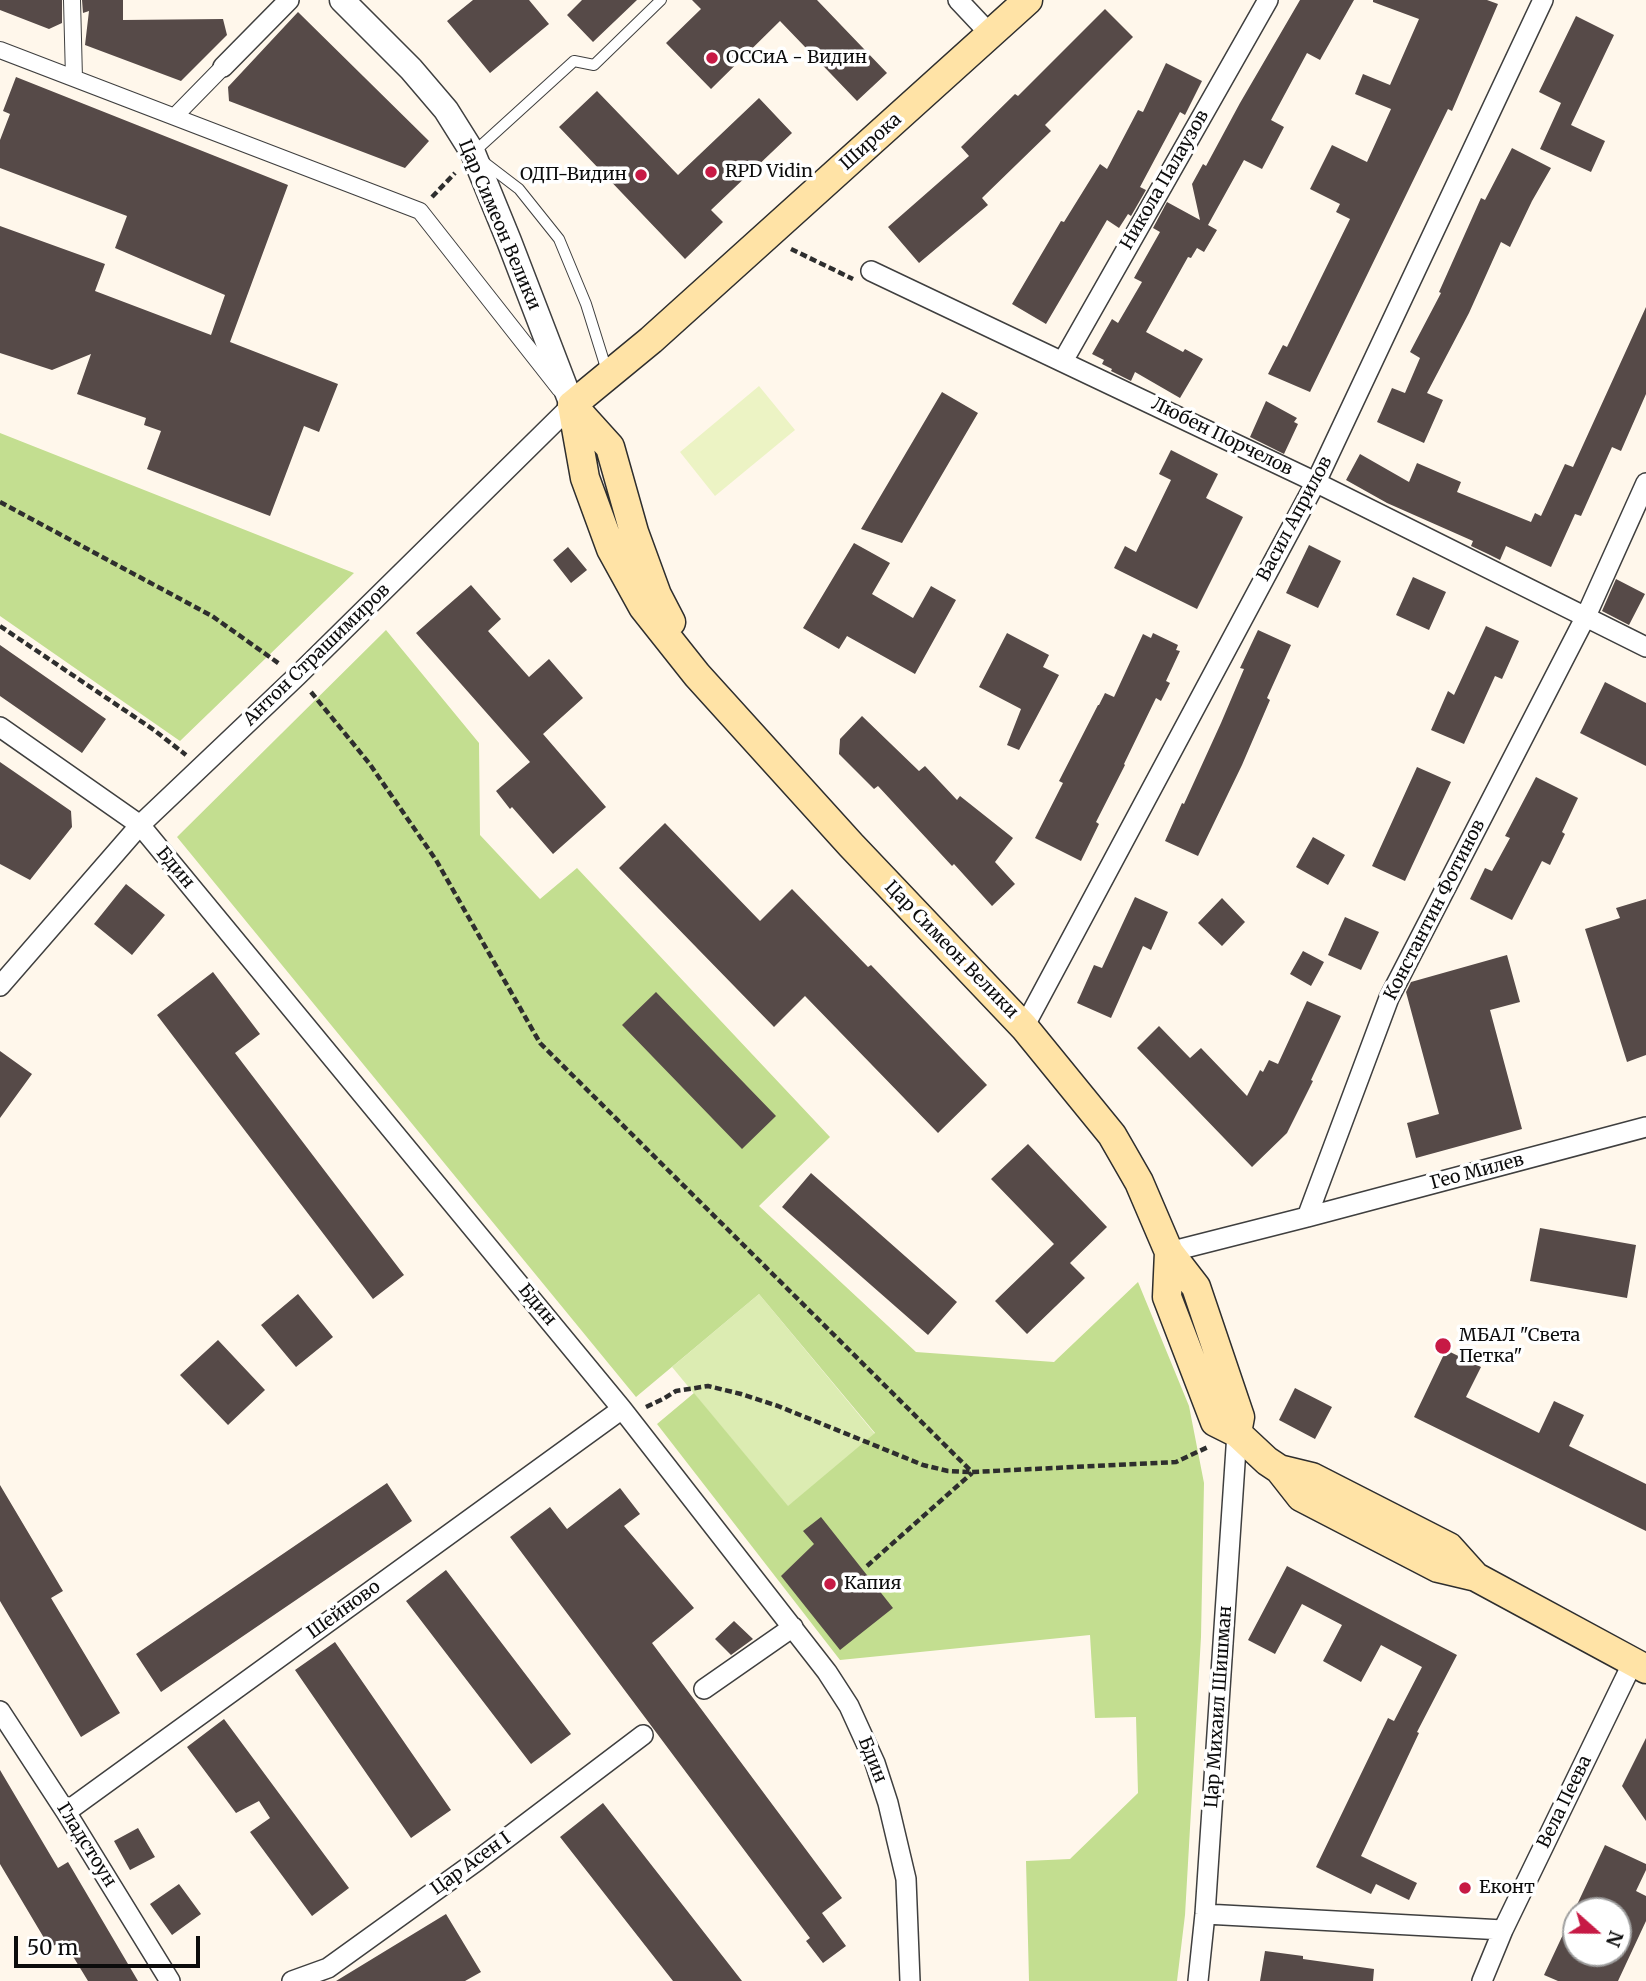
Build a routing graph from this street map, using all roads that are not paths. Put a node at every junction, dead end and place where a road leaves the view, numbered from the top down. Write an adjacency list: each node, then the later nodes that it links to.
1 (72, 0): 12 (street)
2 (289, 0): 11 (street)
3 (342, 0): 14 (street, Цар Симеон Велики)
4 (661, 0): 14 (lane)
5 (958, 0): 9 (street)
6 (1028, 0): 9 (main road, Широка)
7 (1268, 0): 17 (street, Никола Палаузов)
8 (1543, 0): 20 (street, Васил Априлов)
9 (990, 34): 16 (main road, Широка)
10 (0, 50): 12 (street)
11 (223, 67): 13 (street)
12 (74, 78): 13 (street)
13 (175, 116): 19 (street)
14 (472, 153): 18 (lane); 19 (street, Цар Симеон Велики)
15 (871, 271): 17 (street, Любен Порчелов)
16 (651, 340): 18 (main road, Антон Страшимиров)
17 (1063, 361): 20 (street, Любен Порчелов)
18 (608, 375): 19 (main road, Антон Страшимиров)
19 (572, 405): 25 (street, Антон Страшимиров); 27 (main road, Цар Симеон Велики)
20 (1310, 480): 22 (street, Любен Порчелов); 27 (street, Васил Априлов)
21 (1646, 483): 22 (street, Константин Фотинов)
22 (1586, 616): 23 (street, Любен Порчелов); 29 (street, Константин Фотинов)
23 (1646, 647)
24 (0, 727): 25 (street, Бдин)
25 (140, 825): 26 (street, Антон Страшимиров); 31 (street, Бдин)
26 (0, 986)
27 (1024, 1027): 30 (main road, Цар Симеон Велики)
28 (1646, 1126): 29 (street, Гео Милев)
29 (1307, 1217): 30 (street)
30 (1169, 1252): 32 (main road, Цар Симеон Велики)
31 (622, 1409): 33 (street, Бдин); 38 (street, Шейново)
32 (1237, 1433): 34 (main road); 39 (street, Цар Михаил Шишман)
33 (793, 1627): 35 (street); 45 (street, Бдин)
34 (1639, 1665): 40 (street, Вела Пеева)
35 (704, 1689)
36 (0, 1711): 38 (street, Гладстоун)
37 (643, 1735): 41 (street, Цар Асен I)
38 (66, 1812): 43 (street, Гладстоун)
39 (1205, 1914): 40 (street); 46 (street, Цар Михаил Шишман)
40 (1503, 1930): 42 (street, Вела Пеева)
41 (332, 1974): 44 (street, Цар Асен I)
42 (1484, 1980)
43 (170, 1981)
44 (292, 1981)
45 (910, 1981)
46 (1198, 1981)

